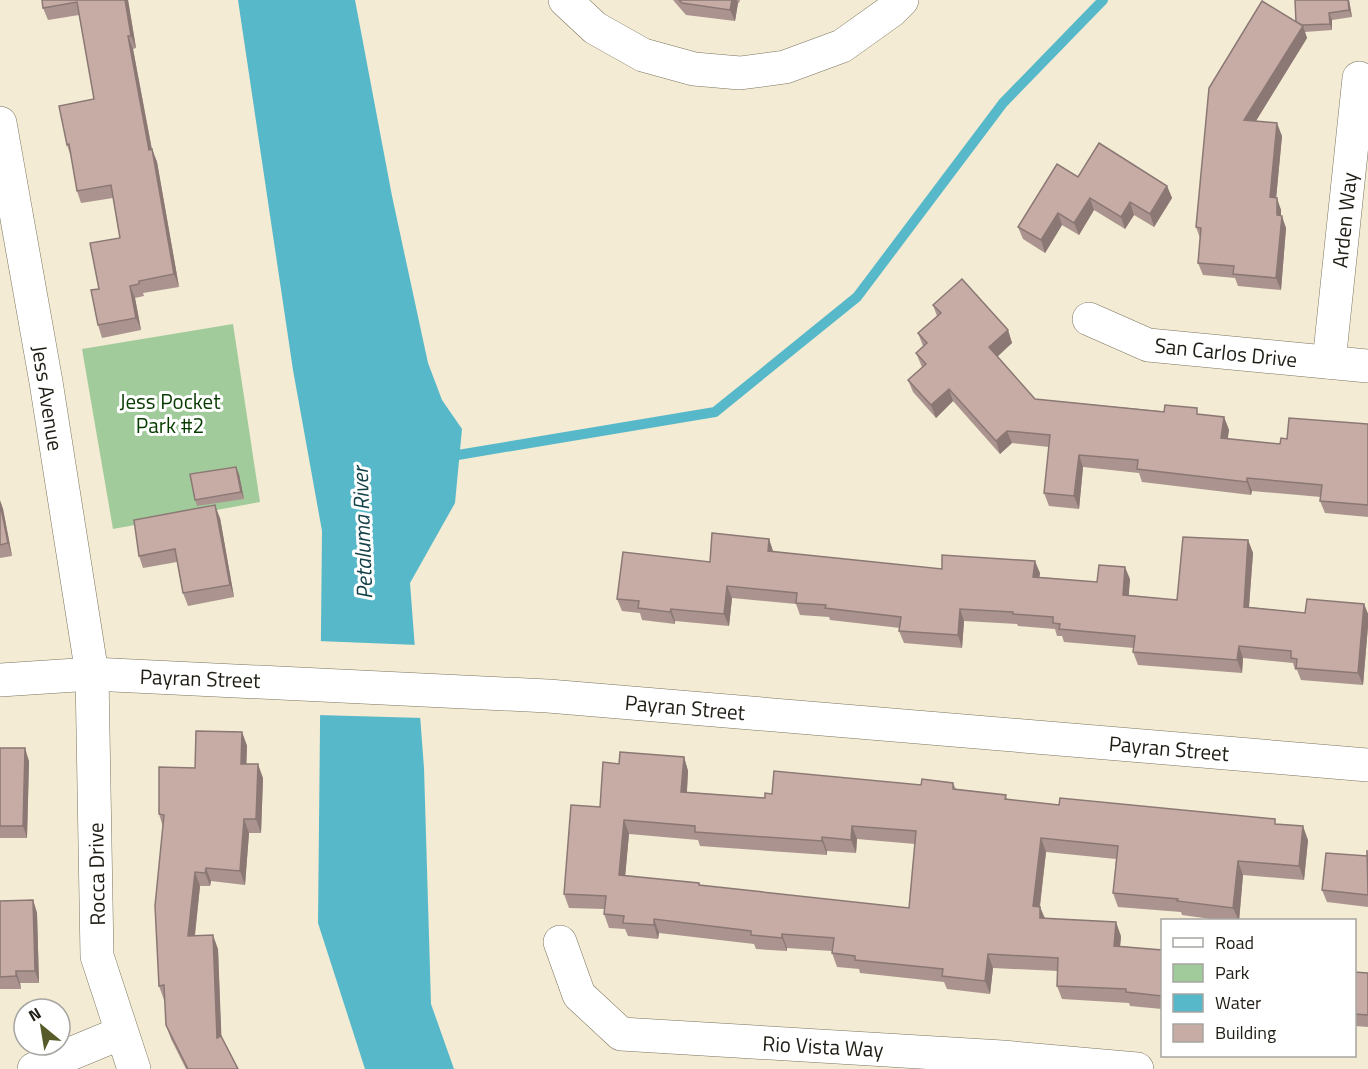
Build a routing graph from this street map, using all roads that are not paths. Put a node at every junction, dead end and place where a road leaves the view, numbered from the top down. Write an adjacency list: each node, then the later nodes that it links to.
1 (565, 0): 2 (street)
2 (902, 0)
3 (1359, 78): 6 (street, Arden Way)
4 (0, 123): 8 (street, Jess Avenue)
5 (1089, 319): 6 (street, San Carlos Drive)
6 (1329, 362): 7 (street, San Carlos Drive)
7 (1368, 366)
8 (92, 674): 9 (street, Payran Street); 10 (street, Payran Street); 12 (street, Rocca Drive)
9 (0, 680)
10 (1368, 765)
11 (560, 942): 13 (street, Rio Vista Way)
12 (121, 1033): 14 (street); 15 (street, Rocca Drive)
13 (1001, 1063): 16 (street, Rio Vista Way)
14 (34, 1069)
15 (134, 1069)
16 (1137, 1069)

